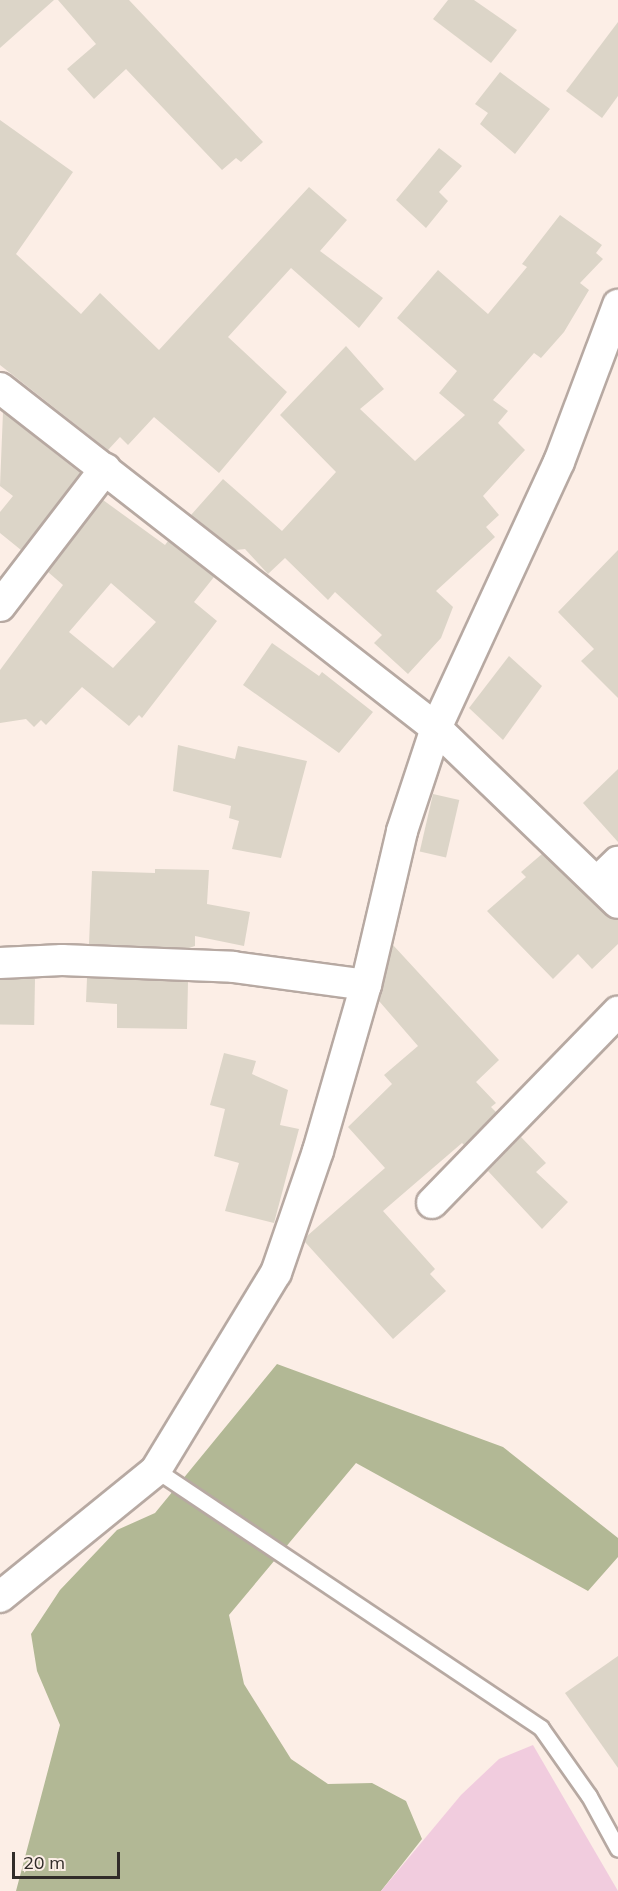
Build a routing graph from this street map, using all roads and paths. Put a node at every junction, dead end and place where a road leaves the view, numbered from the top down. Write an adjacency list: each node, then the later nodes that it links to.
1 (618, 305): 5 (street)
2 (0, 388): 3 (street)
3 (105, 469): 4 (street); 5 (street)
4 (0, 606)
5 (436, 728): 7 (street); 10 (street)
6 (618, 862): 7 (street)
7 (597, 882): 8 (street)
8 (618, 903)
9 (0, 963): 10 (street)
10 (366, 985): 13 (street)
11 (618, 1012): 12 (street)
12 (432, 1203)
13 (156, 1470): 14 (street); 15 (lane)
14 (0, 1597)
15 (618, 1849)

